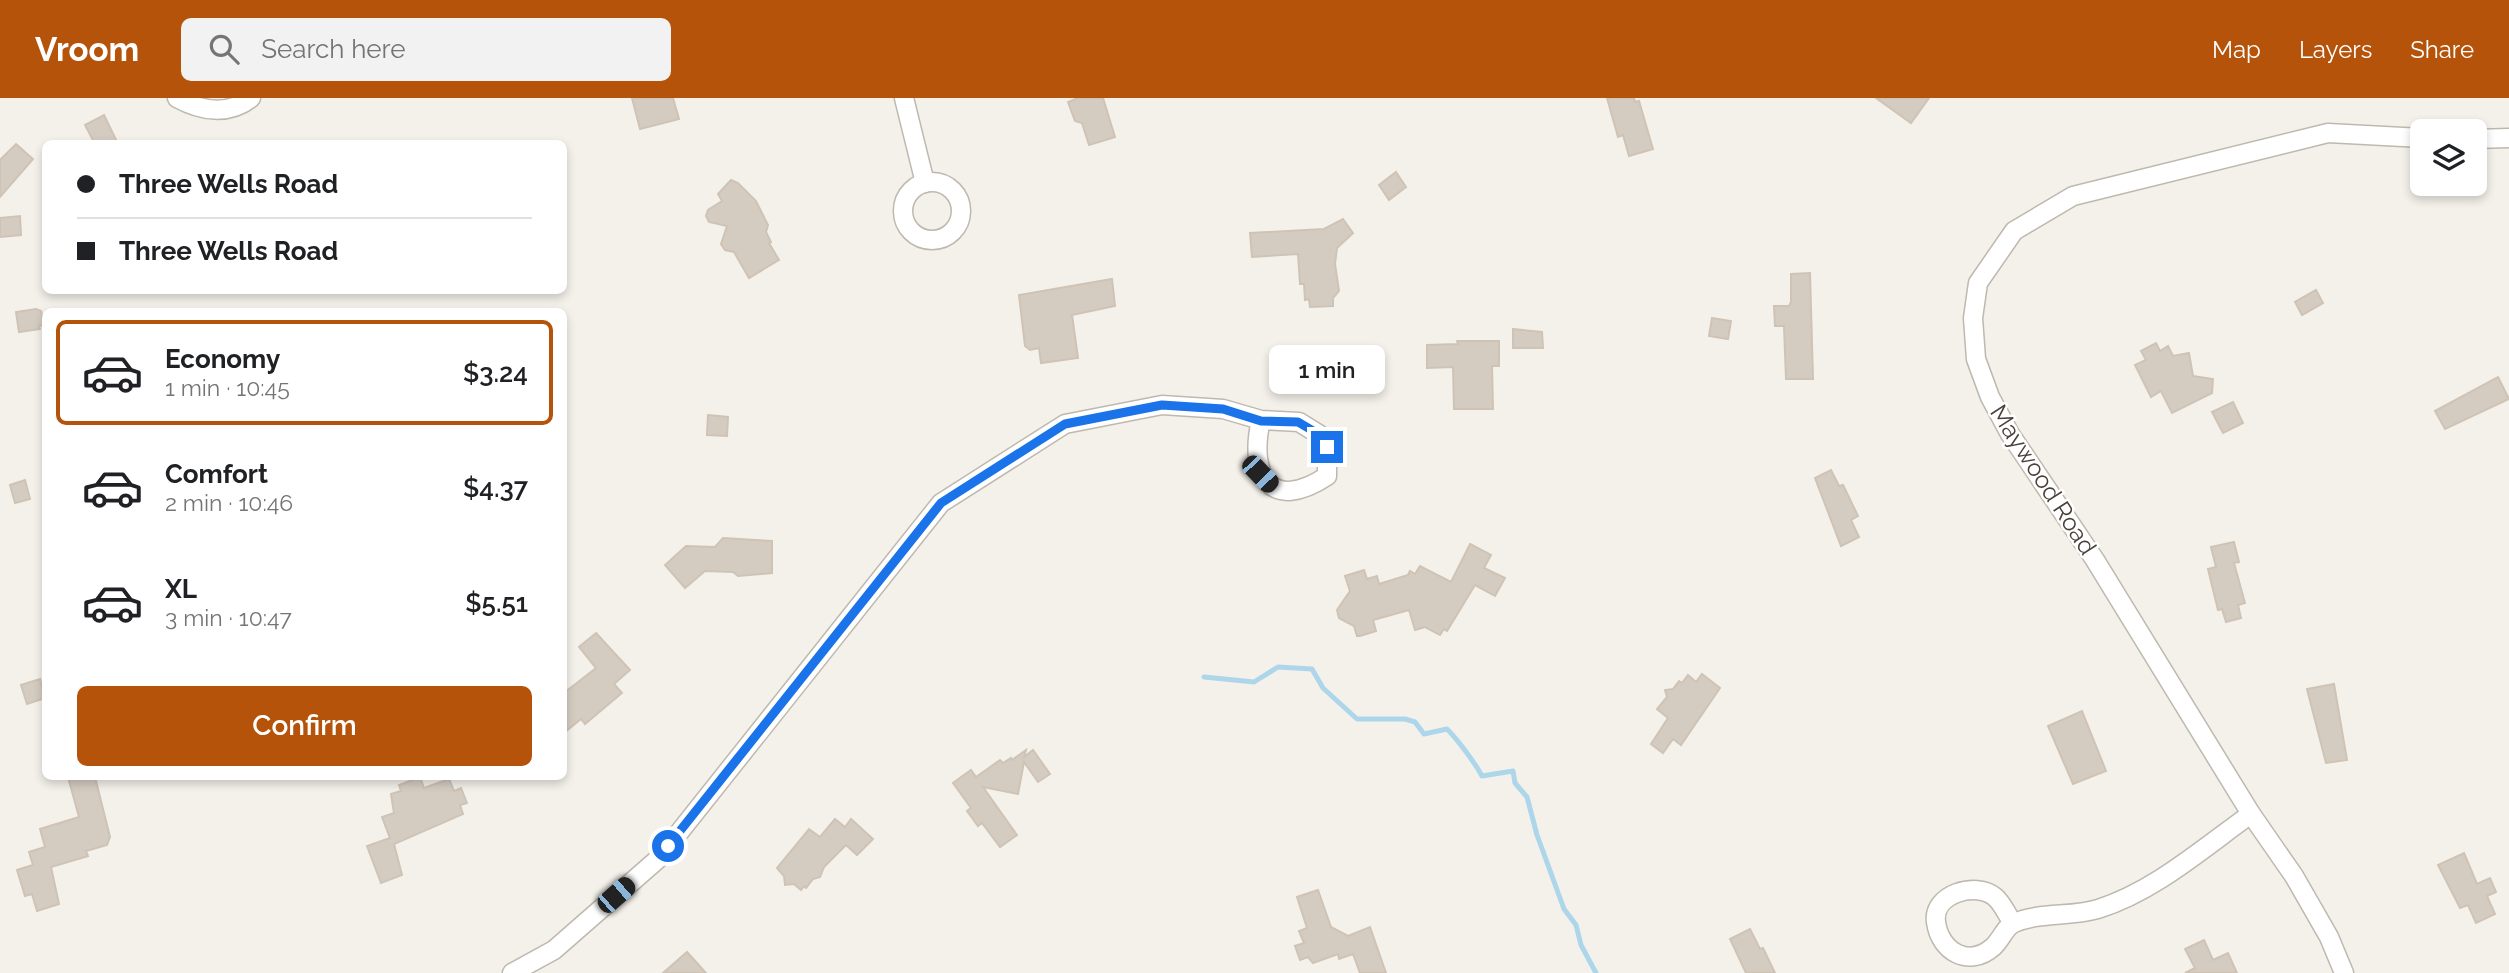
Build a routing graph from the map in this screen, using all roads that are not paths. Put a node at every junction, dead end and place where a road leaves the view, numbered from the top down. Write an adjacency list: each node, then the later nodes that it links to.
1 (177, 98): 2 (street)
2 (251, 98)
3 (904, 98): 7 (street)
4 (2410, 137): 9 (street, Maywood Road)
5 (2509, 138): 6 (street)
6 (2487, 139)
7 (925, 183)
8 (1261, 421): 8 (street); 11 (street)
9 (2251, 814): 10 (street); 12 (street, Maywood Road)
10 (2013, 923): 10 (street)
11 (512, 973)
12 (2344, 973)

